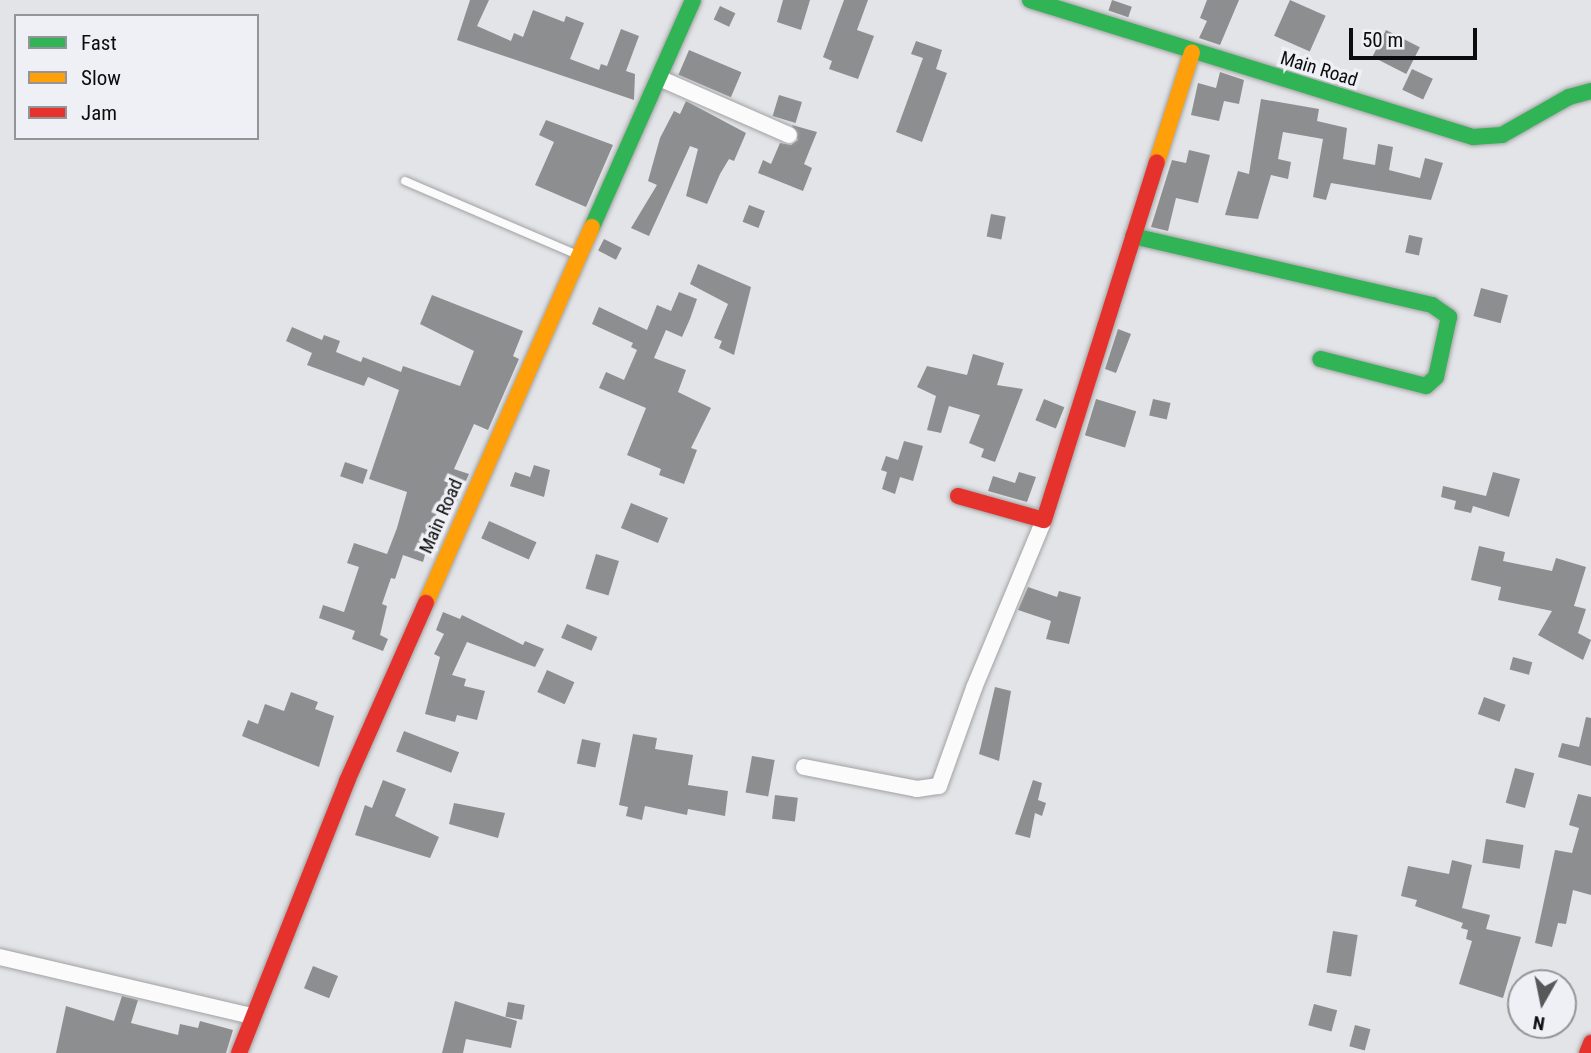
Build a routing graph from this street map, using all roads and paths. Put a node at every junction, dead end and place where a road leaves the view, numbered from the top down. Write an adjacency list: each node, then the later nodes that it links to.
1 (693, 0): 4 (street, Main Road)
2 (1030, 0): 3 (street, Main Road)
3 (1192, 52): 5 (street, Main Road); 8 (street)
4 (659, 78): 6 (street); 9 (street, Main Road)
5 (1591, 91)
6 (789, 135)
7 (405, 181): 9 (lane)
8 (1133, 236): 10 (street); 12 (street)
9 (581, 256): 15 (street, Main Road)
10 (1320, 359)
11 (958, 496): 12 (street)
12 (1044, 520): 13 (street)
13 (804, 767)
14 (0, 957): 15 (street)
15 (251, 1016): 17 (street, Main Road)
16 (1591, 1043): 18 (street)
17 (239, 1053)
18 (1587, 1053)

